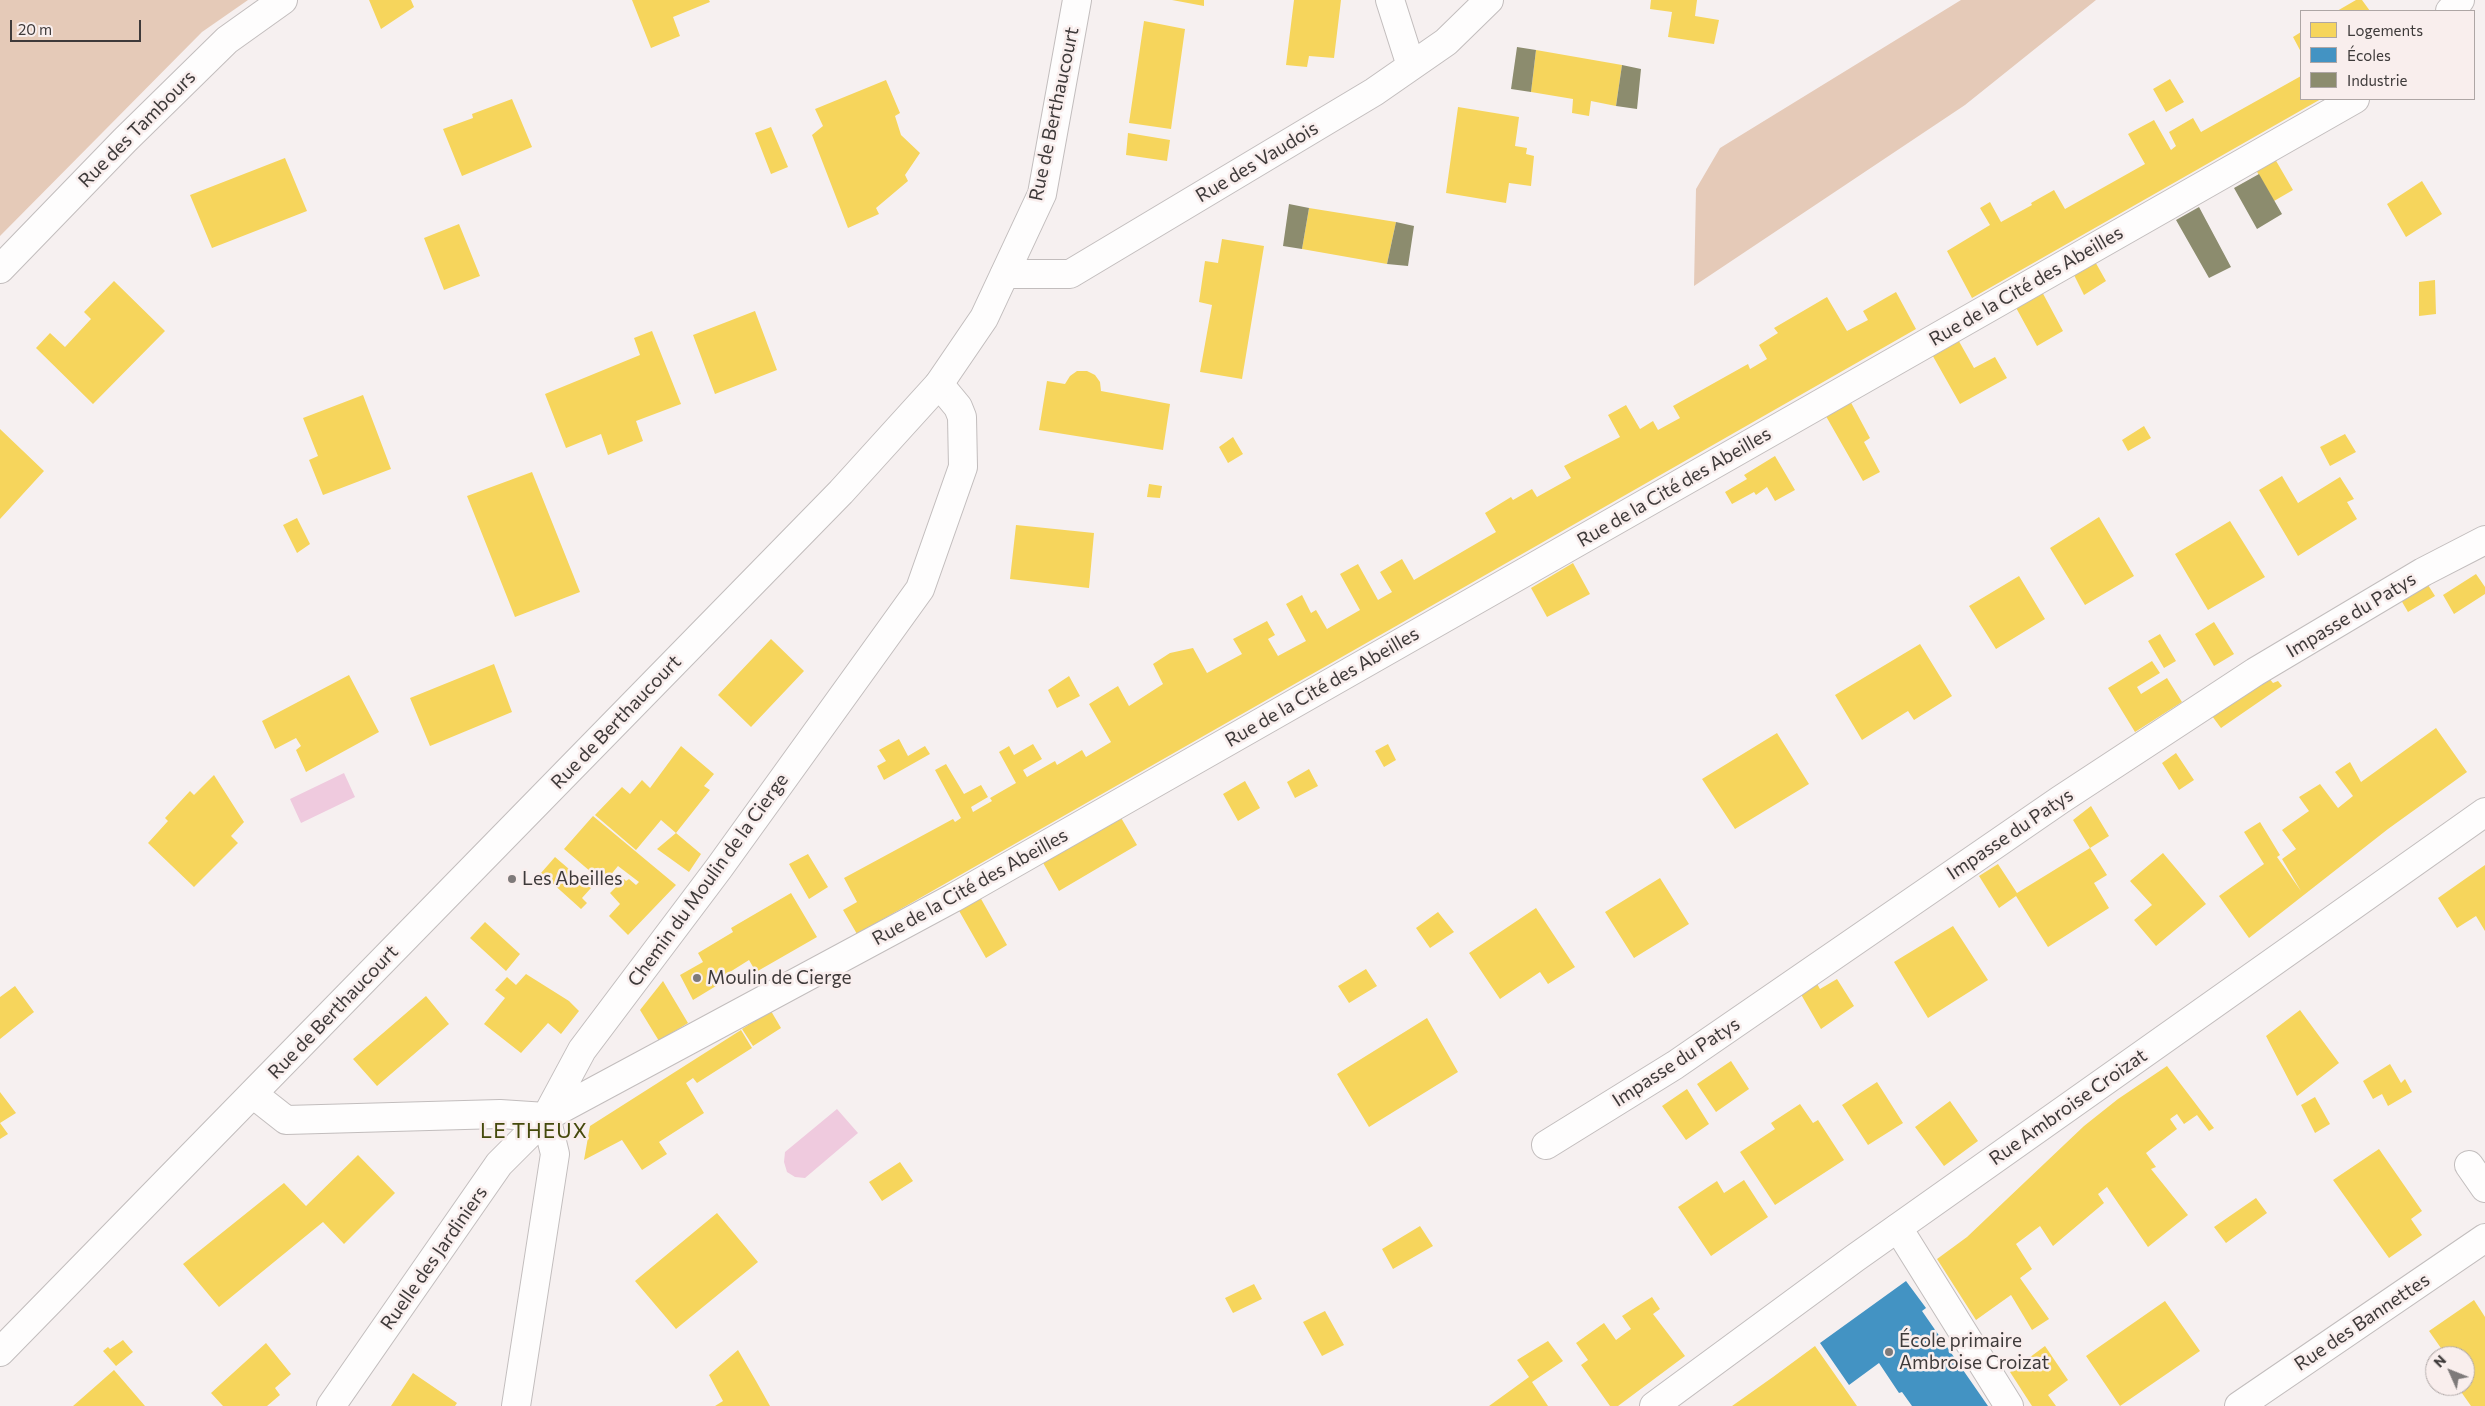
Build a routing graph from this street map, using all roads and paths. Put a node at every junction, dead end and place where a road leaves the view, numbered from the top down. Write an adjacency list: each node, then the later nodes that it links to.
1 (283, 0): 9 (street, Rue des Tambours)
2 (1077, 0): 10 (street, Rue de Berthaucourt)
3 (1390, 0): 7 (street)
4 (1489, 0): 7 (street, Rue des Vaudois)
5 (2460, 0): 6 (street)
6 (2451, 10)
7 (1411, 66): 10 (street, Rue des Vaudois)
8 (2353, 100): 15 (street, Rue de la Cité des Abeilles)
9 (0, 269)
10 (1005, 274): 11 (street, Rue de Berthaucourt)
11 (939, 384): 14 (street, Rue de Berthaucourt); 15 (street, Chemin du Moulin de la Cierge)
12 (2485, 540): 16 (street, Impasse du Patys)
13 (2485, 812): 19 (street, Rue Ambroise Croizat)
14 (254, 1094): 15 (street); 21 (street, Rue de Berthaucourt)
15 (546, 1117): 22 (street, Ruelle des Jardiniers); 23 (street)
16 (1546, 1145)
17 (2469, 1165): 18 (street)
18 (2485, 1188)
19 (1898, 1228): 24 (street, Rue Ambroise Croizat); 25 (street)
20 (2485, 1238): 26 (street, Rue des Bannettes)
21 (0, 1352)
22 (331, 1406)
23 (516, 1406)
24 (1654, 1406)
25 (2009, 1406)
26 (2239, 1406)

